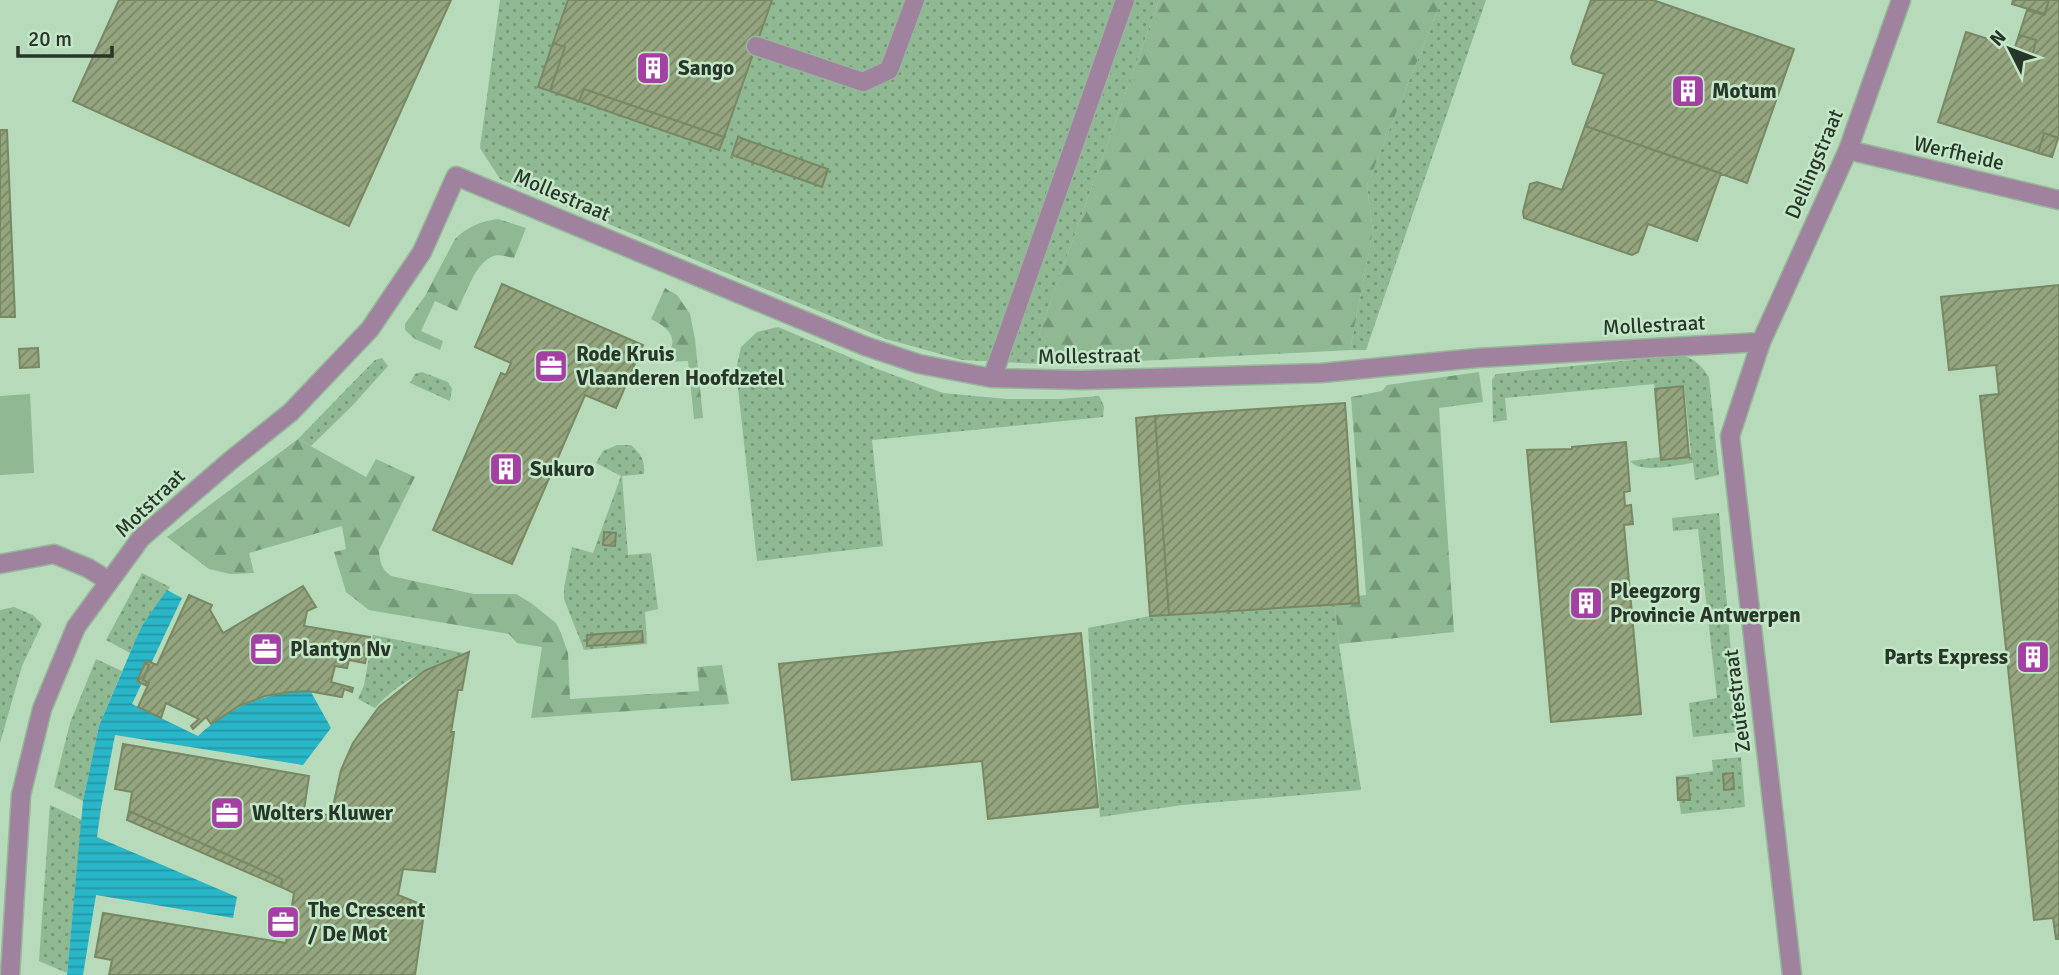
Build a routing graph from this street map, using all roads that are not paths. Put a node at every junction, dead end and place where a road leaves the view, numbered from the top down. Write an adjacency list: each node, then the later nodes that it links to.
1 (915, 0): 4 (street)
2 (1125, 0): 9 (street)
3 (1901, 0): 5 (street, Dellingstraat)
4 (756, 46)
5 (1848, 150): 7 (street, Werfheide); 8 (street, Dellingstraat)
6 (456, 176): 9 (street, Mollestraat); 11 (street, Motstraat)
7 (2059, 200)
8 (1761, 342): 9 (street, Mollestraat); 13 (street, Zeutestraat)
9 (992, 379)
10 (0, 564): 11 (street)
11 (108, 581): 12 (street, Motstraat)
12 (10, 975)
13 (1792, 975)

